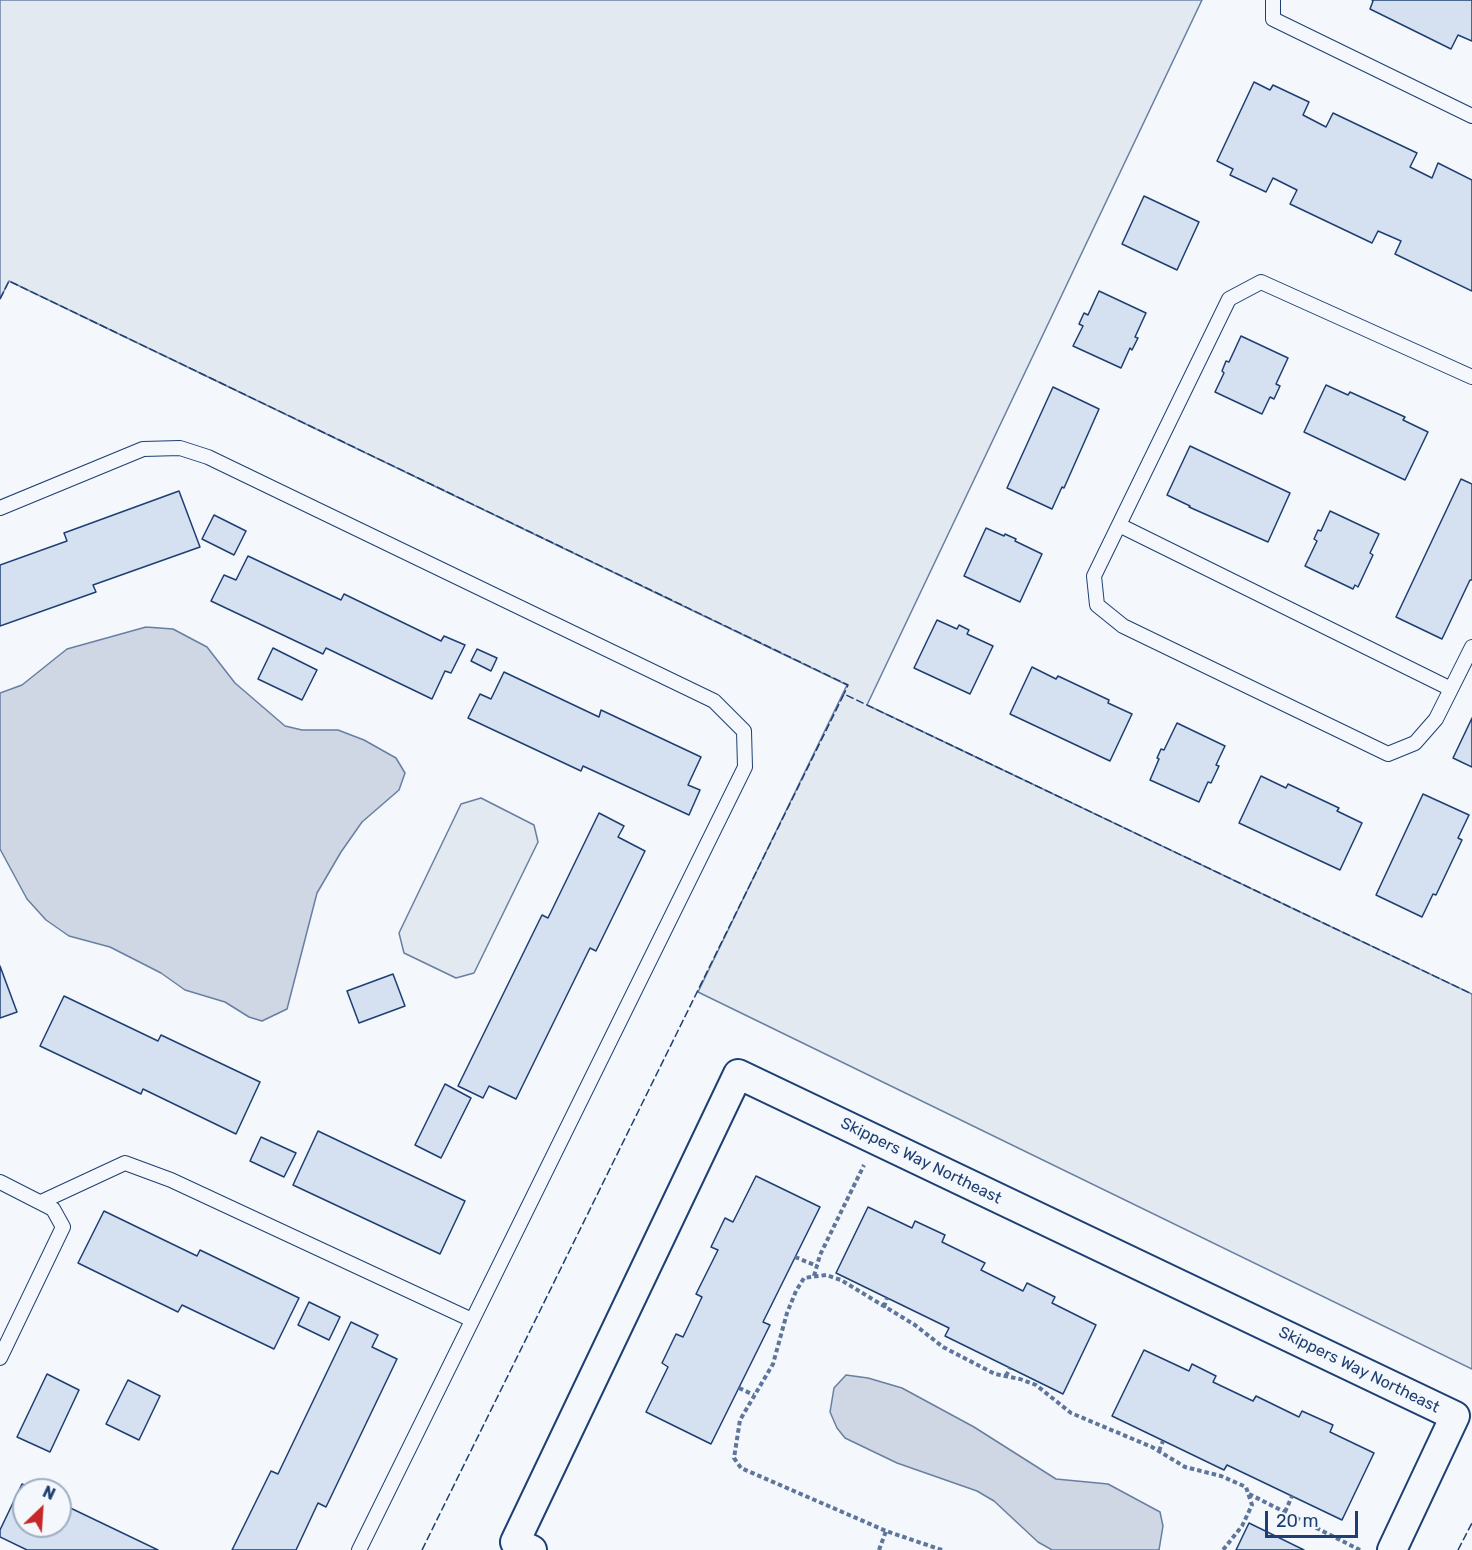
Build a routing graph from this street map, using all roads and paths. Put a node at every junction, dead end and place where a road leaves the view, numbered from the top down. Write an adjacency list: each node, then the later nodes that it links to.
1 (1273, 0): 2 (lane)
2 (1472, 117)
3 (1472, 377): 5 (lane)
4 (0, 508): 16 (lane)
5 (1119, 525): 7 (lane); 7 (lane)
6 (1472, 647): 7 (lane)
7 (1451, 689)
8 (877, 1140): 12 (path); 29 (street, Skippers Way Northeast); 34 (street, Skippers Way Northeast)
9 (0, 1182): 10 (lane)
10 (41, 1202): 16 (lane); 17 (lane)
11 (795, 1257): 12 (path)
12 (817, 1266): 13 (path)
13 (814, 1276): 15 (path); 21 (path)
14 (887, 1298): 15 (path)
15 (884, 1307): 19 (path)
16 (472, 1320): 28 (lane)
17 (0, 1358)
18 (1010, 1368): 19 (path)
19 (1006, 1376): 23 (path)
20 (739, 1388): 21 (path)
21 (754, 1395): 27 (path)
22 (1163, 1441): 23 (path)
23 (1159, 1452): 24 (path)
24 (1248, 1494): 26 (path); 32 (path)
25 (1293, 1496): 26 (path)
26 (1286, 1512): 33 (path)
27 (886, 1530): 30 (path); 31 (path)
28 (359, 1550)
29 (532, 1550)
30 (879, 1550)
31 (942, 1550)
32 (1224, 1550)
33 (1360, 1550)
34 (1392, 1550)

